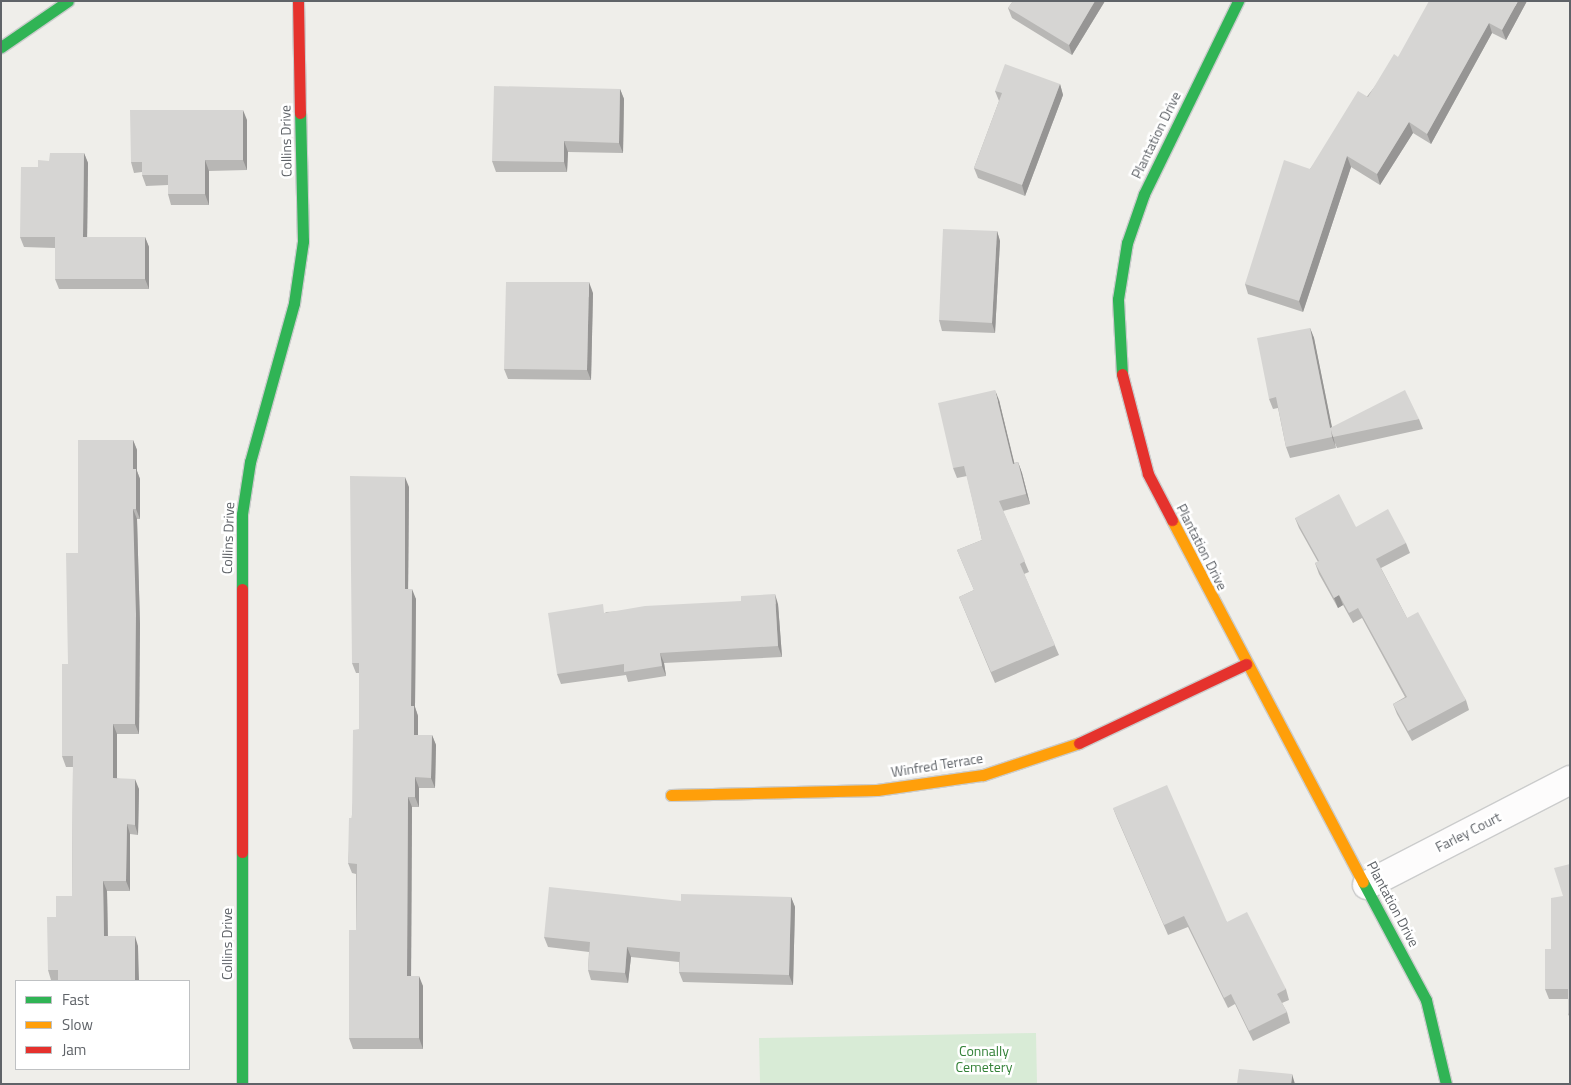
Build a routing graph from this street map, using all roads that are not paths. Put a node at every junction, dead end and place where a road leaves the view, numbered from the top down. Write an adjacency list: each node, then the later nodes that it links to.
1 (68, 1): 4 (street)
2 (298, 1): 9 (street, Collins Drive)
3 (1238, 1): 5 (street, Plantation Drive)
4 (1, 47)
5 (1246, 664): 7 (street, Winfred Terrace); 8 (street, Plantation Drive)
6 (1570, 780): 8 (street, Farley Court)
7 (671, 795)
8 (1367, 885): 10 (street, Plantation Drive)
9 (242, 1084)
10 (1446, 1084)

